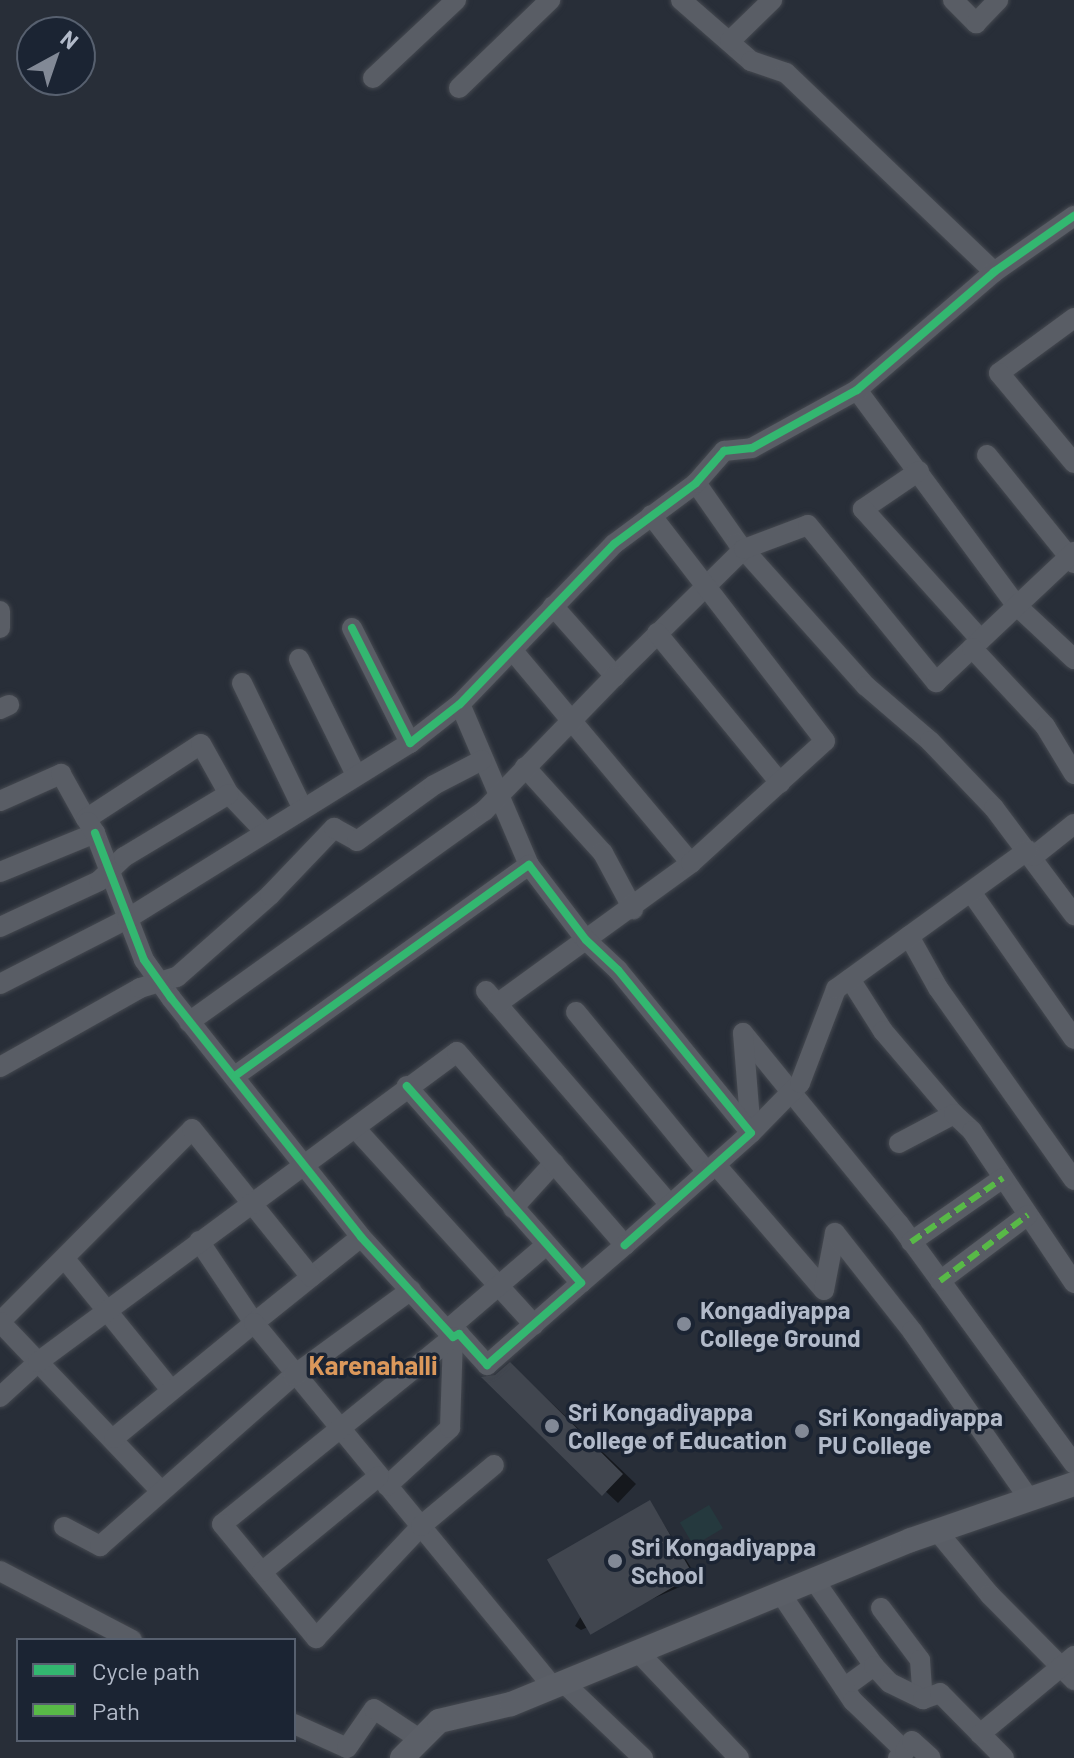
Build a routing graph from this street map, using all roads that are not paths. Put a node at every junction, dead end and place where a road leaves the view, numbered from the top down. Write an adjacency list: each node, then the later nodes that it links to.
1 (456, 0): 8 (street)
2 (550, 0): 9 (street)
3 (772, 0): 7 (street)
4 (953, 0): 5 (street)
5 (998, 0)
6 (688, 2): 7 (street)
7 (730, 41): 11 (street)
8 (373, 78)
9 (459, 88)
10 (1074, 216): 11 (street)
11 (994, 272): 13 (street)
12 (1074, 318): 15 (street)
13 (857, 390): 16 (street); 17 (street)
14 (987, 455): 20 (street)
15 (1074, 463)
16 (919, 471): 23 (street); 28 (street)
17 (696, 483): 18 (street); 19 (street)
18 (651, 515): 21 (street); 22 (street)
19 (744, 549): 21 (street); 28 (street); 49 (street)
20 (1072, 557): 23 (street)
21 (708, 584): 27 (street); 41 (street)
22 (553, 606): 29 (street); 32 (street)
23 (1017, 606): 28 (street); 31 (street)
24 (0, 611): 25 (street)
25 (0, 628)
26 (352, 628): 36 (street)
27 (657, 633): 32 (street); 41 (street)
28 (977, 644): 39 (street)
29 (513, 651): 34 (street); 35 (street)
30 (299, 659): 40 (street)
31 (1074, 659)
32 (615, 676): 35 (street)
33 (242, 683): 45 (street)
34 (460, 704): 36 (street); 37 (street)
35 (572, 720): 38 (street); 50 (street)
36 (410, 743): 40 (street)
37 (482, 760): 43 (street); 62 (street)
38 (525, 767): 43 (street); 55 (street)
39 (1074, 774)
40 (356, 775): 45 (street)
41 (780, 783): 50 (street)
42 (229, 794): 47 (street); 48 (street); 52 (street)
43 (498, 795): 51 (street); 65 (street)
44 (0, 801): 47 (street)
45 (303, 809): 48 (street)
46 (1074, 824): 49 (street)
47 (91, 826): 52 (street); 53 (street)
48 (265, 832): 57 (street)
49 (1031, 853): 54 (street); 56 (street)
50 (691, 863): 55 (street)
51 (529, 865): 60 (street); 68 (street)
52 (110, 869): 57 (street); 58 (street)
53 (0, 872)
54 (971, 892): 59 (street); 66 (street)
55 (633, 909): 60 (street)
56 (1074, 915)
57 (127, 919): 62 (street); 63 (street)
58 (0, 927)
59 (909, 936): 61 (street); 79 (street)
60 (586, 940): 73 (street); 81 (street)
61 (850, 979): 70 (street); 71 (street)
62 (160, 982): 65 (street); 67 (street)
63 (0, 984)
64 (576, 1012): 77 (street)
65 (189, 1022): 68 (street)
66 (1074, 1039)
67 (0, 1067)
68 (235, 1076): 75 (street)
69 (407, 1086): 72 (street); 76 (street); 82 (street)
70 (788, 1094): 73 (street); 73 (street); 86 (street)
71 (954, 1114): 74 (street); 78 (street)
72 (355, 1128): 75 (street); 94 (street)
73 (751, 1133): 77 (street)
74 (899, 1143)
75 (304, 1162): 80 (street); 84 (street)
76 (554, 1163): 82 (street); 88 (street)
77 (711, 1168): 81 (street); 112 (street)
78 (1003, 1178): 83 (street); 86 (street)
79 (1074, 1180)
80 (254, 1200): 85 (street); 89 (street); 90 (street)
81 (670, 1205): 88 (street)
82 (513, 1208): 87 (street)
83 (1028, 1215): 91 (street); 93 (street)
84 (361, 1237): 90 (street); 95 (street)
85 (199, 1241): 96 (street); 98 (street)
86 (911, 1242): 91 (street)
87 (546, 1245): 92 (street); 94 (street)
88 (625, 1245): 92 (street)
89 (65, 1259): 96 (street); 97 (street)
90 (311, 1277): 98 (street)
91 (940, 1281): 107 (street)
92 (581, 1283): 99 (street)
93 (1074, 1283)
94 (498, 1285): 99 (street); 100 (street)
95 (411, 1290): 100 (street); 102 (street)
96 (105, 1312): 101 (street); 103 (street)
97 (0, 1322): 101 (street)
98 (254, 1323): 102 (street); 103 (street)
99 (534, 1325): 100 (street)
100 (450, 1334): 105 (street); 109 (street)
101 (38, 1362): 104 (street); 106 (street)
102 (293, 1376): 105 (street); 111 (street)
103 (171, 1390): 106 (street)
104 (0, 1397)
105 (341, 1432): 109 (street); 117 (street)
106 (114, 1438): 111 (street)
107 (1074, 1464)
108 (494, 1465): 113 (street)
109 (383, 1481): 113 (street); 117 (street)
110 (1074, 1484): 112 (main road)
111 (161, 1491): 114 (street)
112 (1029, 1499): 115 (main road)
113 (421, 1526): 117 (street); 125 (street)
114 (64, 1527)
115 (937, 1531): 118 (main road); 124 (street)
116 (0, 1571): 121 (street)
117 (262, 1572)
118 (814, 1580): 119 (main road); 123 (street)
119 (781, 1594): 122 (main road); 126 (street)
120 (881, 1608): 127 (street)
121 (128, 1638)
122 (639, 1653): 125 (main road); 134 (street)
123 (874, 1666): 126 (street); 127 (street)
124 (1070, 1668): 129 (street)
125 (558, 1685): 130 (main road); 133 (street)
126 (844, 1688): 131 (street)
127 (923, 1699): 129 (street)
128 (296, 1725): 130 (street)
129 (980, 1734): 136 (street)
130 (421, 1740): 132 (main road)
131 (901, 1754): 135 (street)
132 (402, 1758)
133 (643, 1758)
134 (739, 1758)
135 (931, 1758)
136 (1004, 1758)

